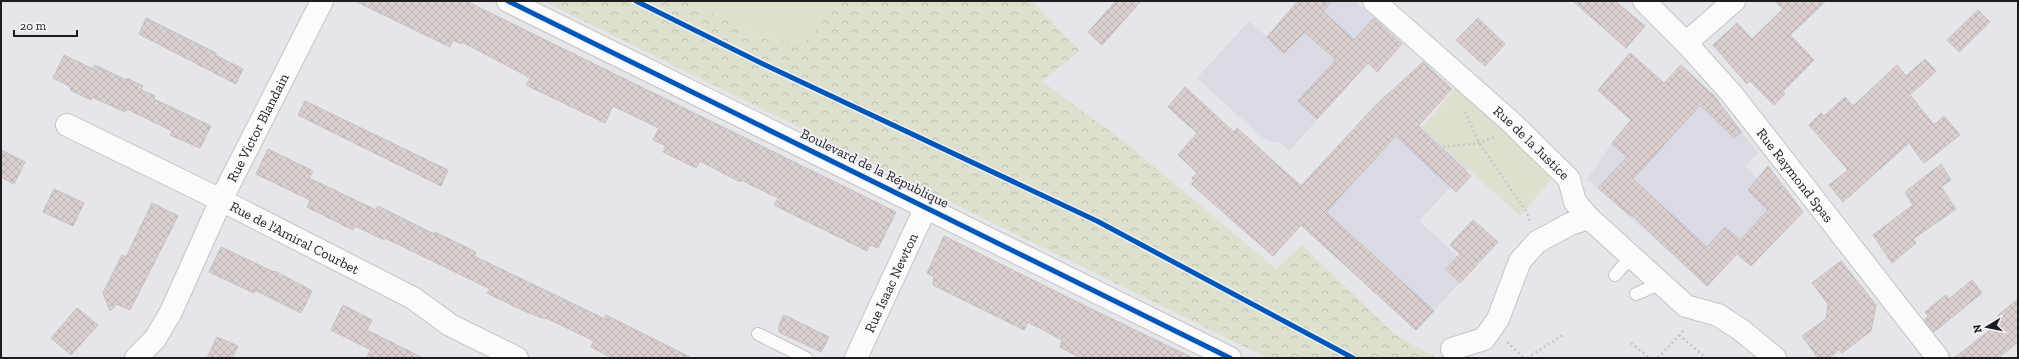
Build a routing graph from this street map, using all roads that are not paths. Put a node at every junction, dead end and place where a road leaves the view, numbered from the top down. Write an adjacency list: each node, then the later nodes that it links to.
1 (322, 1): 8 (street, Rue Victor Blandain)
2 (508, 1): 9 (street, Boulevard de la République)
3 (1374, 1): 10 (street, Rue de la Justice)
4 (1644, 1): 6 (street, Rue Raymond Spas)
5 (1734, 1): 6 (street)
6 (1686, 43): 23 (street, Rue Raymond Spas)
7 (67, 125): 8 (street, Rue de l'Amiral Courbet)
8 (221, 200): 17 (street, Rue Victor Blandain); 18 (street, Rue de l'Amiral Courbet)
9 (926, 207): 20 (street, Rue Isaac Newton); 21 (street, Boulevard de la République)
10 (1589, 218): 11 (street, Rue de la Justice); 16 (street)
11 (1631, 257): 12 (lane); 13 (street, Rue de la Justice)
12 (1615, 275)
13 (1660, 283): 14 (lane); 22 (street, Rue de la Justice)
14 (1636, 294)
15 (758, 334): 19 (lane)
16 (1452, 349)
17 (136, 358)
18 (517, 358)
19 (806, 358)
20 (856, 358)
21 (1230, 358)
22 (1775, 358)
23 (1938, 358)

